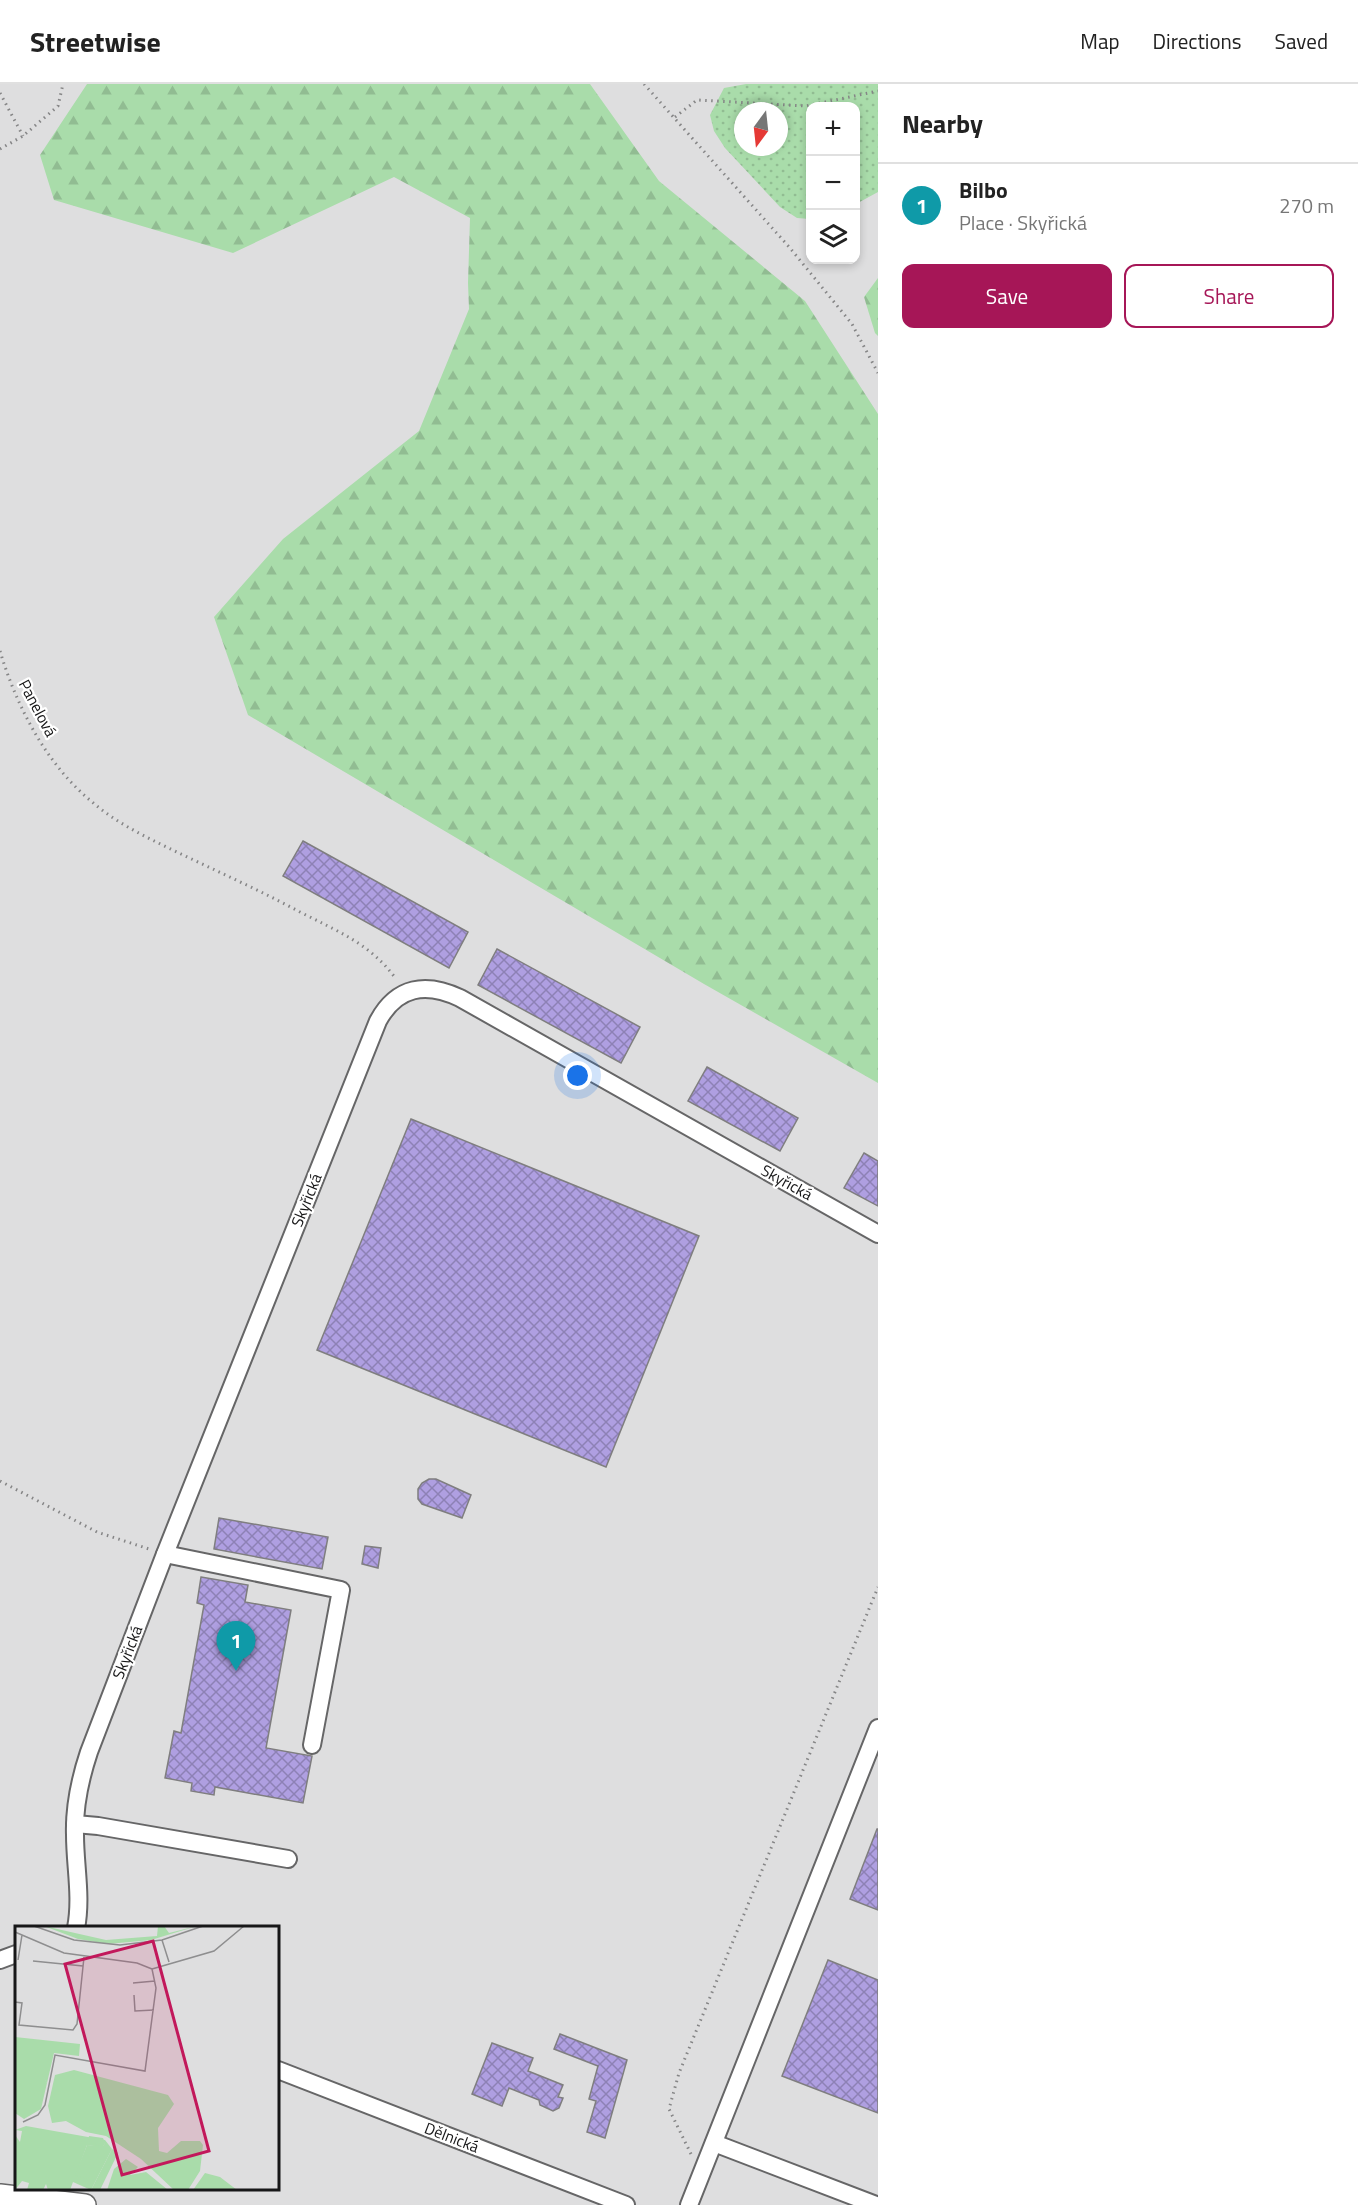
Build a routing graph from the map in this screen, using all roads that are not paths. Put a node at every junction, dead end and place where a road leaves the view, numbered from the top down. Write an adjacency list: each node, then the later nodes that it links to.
1 (878, 1234): 2 (street, Skyřická)
2 (165, 1554): 4 (street); 5 (street, Skyřická)
3 (878, 1728): 11 (street)
4 (312, 1744)
5 (75, 1824): 6 (street); 7 (street, Skyřická)
6 (288, 1859)
7 (76, 1926)
8 (15, 1954): 9 (street)
9 (0, 1960)
10 (279, 2070): 14 (street, Dělnická)
11 (714, 2143): 15 (street); 16 (street)
12 (0, 2195): 13 (main road)
13 (85, 2205)
14 (626, 2205)
15 (689, 2205)
16 (876, 2205)

